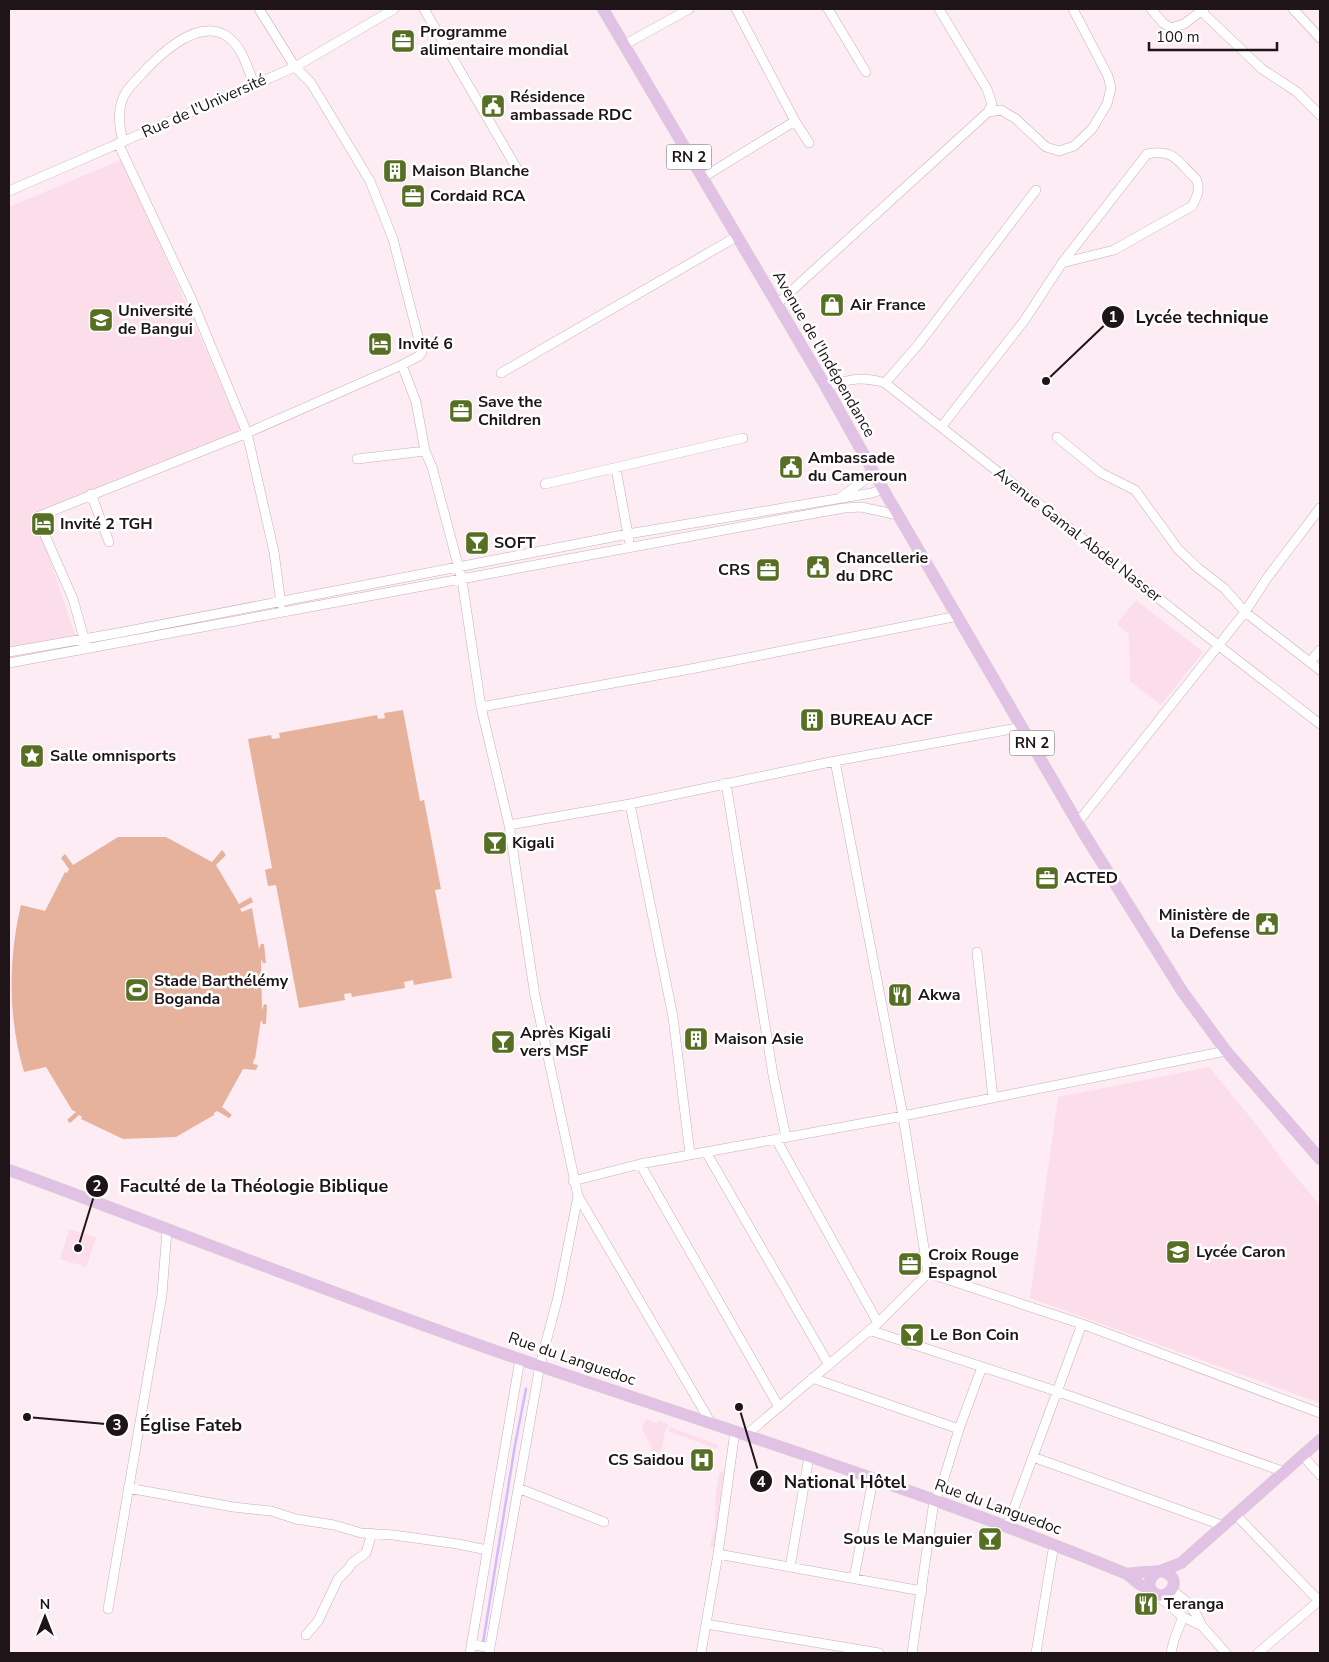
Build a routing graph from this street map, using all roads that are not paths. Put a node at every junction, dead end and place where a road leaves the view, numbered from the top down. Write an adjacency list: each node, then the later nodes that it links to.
1 (259, 9): 15 (street)
2 (394, 9): 15 (street, Rue de l'Université)
3 (424, 9): 23 (street)
4 (603, 9): 14 (main road, Avenue de l'Indépendance / RN 2)
5 (689, 9): 14 (street)
6 (736, 9): 20 (street)
7 (828, 9): 16 (street)
8 (940, 9): 18 (street)
9 (1073, 9): 18 (street)
10 (1152, 9): 12 (street)
11 (1293, 9): 13 (street)
12 (1203, 10): 19 (street)
13 (1320, 38)
14 (624, 45): 24 (main road, Avenue de l'Indépendance / RN 2)
15 (295, 67): 17 (street, Rue de l'Université); 30 (street)
16 (866, 72)
17 (254, 84): 21 (street, Rue de l'Université); 21 (street)
18 (988, 112): 29 (street)
19 (1320, 115)
20 (795, 121): 22 (street); 24 (street)
21 (121, 142): 26 (street, Rue de l'Université); 35 (street)
22 (809, 142)
23 (520, 174)
24 (702, 178): 27 (main road, Avenue de l'Indépendance / RN 2)
25 (1036, 190): 32 (street)
26 (9, 191)
27 (736, 237): 29 (main road, Avenue de l'Indépendance / RN 2); 31 (street)
28 (1062, 263): 28 (street); 34 (street)
29 (777, 304): 33 (main road, Avenue de l'Indépendance / RN 2)
30 (402, 365): 35 (street); 38 (street)
31 (501, 373)
32 (885, 383): 33 (street, Avenue Gamal Abdel Nasser); 34 (street, Avenue Gamal Abdel Nasser)
33 (826, 387): 41 (main road, Avenue de l'Indépendance / RN 2)
34 (942, 426): 58 (street, Avenue Gamal Abdel Nasser)
35 (247, 433): 44 (street); 53 (street)
36 (1057, 437): 55 (street)
37 (743, 438): 40 (street)
38 (425, 451): 39 (street); 51 (street)
39 (357, 459)
40 (616, 469): 42 (street); 48 (street)
41 (872, 470): 43 (main road, Avenue de l'Indépendance / RN 2); 45 (street)
42 (545, 484)
43 (883, 489): 45 (street); 47 (main road, Avenue de l'Indépendance / RN 2)
44 (91, 494): 49 (street); 57 (street)
45 (838, 498): 48 (street)
46 (1320, 508): 55 (street)
47 (898, 515): 50 (street); 56 (main road, Avenue de l'Indépendance / RN 2)
48 (628, 534): 50 (street); 51 (street)
49 (109, 542)
50 (630, 546): 52 (street)
51 (459, 566): 52 (street); 53 (street)
52 (462, 580): 54 (street); 65 (street)
53 (281, 600): 54 (street); 57 (street)
54 (282, 612): 59 (street)
55 (1245, 612): 58 (street); 62 (street)
56 (958, 616): 65 (street); 67 (main road, Avenue de l'Indépendance / RN 2)
57 (84, 638): 59 (street); 61 (street)
58 (1218, 646): 66 (street, Avenue Gamal Abdel Nasser); 71 (street)
59 (87, 649): 63 (street)
60 (1320, 650): 62 (street)
61 (9, 652)
62 (1310, 662): 64 (street)
63 (9, 664)
64 (1320, 670)
65 (481, 707): 72 (street)
66 (1320, 724)
67 (1023, 727): 68 (street); 71 (main road, Avenue de l'Indépendance / RN 2)
68 (835, 760): 69 (street); 76 (street)
69 (726, 783): 70 (street); 77 (street)
70 (630, 804): 72 (street); 80 (street)
71 (1078, 822): 74 (main road, Avenue de l'Indépendance / RN 2)
72 (509, 825): 84 (street)
73 (977, 952): 75 (street)
74 (1226, 1051): 75 (street); 81 (main road, Avenue de l'Indépendance / RN 2)
75 (993, 1098): 76 (street)
76 (903, 1116): 77 (street); 87 (street)
77 (786, 1137): 78 (street)
78 (776, 1139): 79 (street); 88 (street)
79 (706, 1152): 80 (street); 93 (street)
80 (690, 1154): 82 (street)
81 (1320, 1159)
82 (640, 1164): 84 (street); 97 (street)
83 (9, 1170): 86 (main road, Rue du Languedoc)
84 (573, 1181): 85 (street)
85 (578, 1196): 92 (street); 99 (street)
86 (167, 1230): 91 (main road, Rue du Languedoc); 109 (street)
87 (928, 1273): 88 (street); 89 (street)
88 (878, 1323): 90 (street)
89 (1082, 1324): 96 (street); 98 (street)
90 (869, 1330): 93 (street); 94 (street)
91 (520, 1359): 92 (main road, Rue du Languedoc); 118 (street)
92 (540, 1365): 99 (main road, Rue du Languedoc); 110 (street)
93 (829, 1365): 95 (street)
94 (982, 1367): 96 (street); 100 (street)
95 (812, 1378): 97 (street); 100 (street)
96 (1056, 1391): 105 (street); 106 (street)
97 (779, 1407): 101 (street)
98 (1320, 1413)
99 (711, 1423): 101 (main road, Rue du Languedoc)
100 (960, 1428): 111 (street)
101 (741, 1433): 104 (main road, Rue du Languedoc); 119 (street)
102 (1320, 1440): 103 (main road)
103 (1303, 1456): 106 (main road); 107 (street)
104 (809, 1457): 108 (main road, Rue du Languedoc); 121 (street)
105 (1033, 1457): 114 (street); 115 (street)
106 (1285, 1472): 112 (main road)
107 (1320, 1475)
108 (873, 1479): 111 (main road, Rue du Languedoc); 124 (street)
109 (128, 1488): 116 (street); 129 (street)
110 (518, 1488): 113 (street); 135 (street)
111 (934, 1501): 115 (main road, Rue du Languedoc); 126 (street)
112 (1236, 1515): 114 (main road); 128 (street)
113 (604, 1522)
114 (1224, 1526): 120 (main road)
115 (1008, 1527): 117 (main road, Rue du Languedoc)
116 (372, 1533): 118 (street); 133 (street)
117 (1054, 1544): 123 (main road, Rue du Languedoc); 139 (street)
118 (487, 1550): 134 (street)
119 (718, 1554): 121 (street); 131 (street)
120 (1182, 1563): 122 (main road); 125 (main road)
121 (790, 1567): 124 (street)
122 (1158, 1572): 123 (main road); 125 (main road); 127 (main road)
123 (1127, 1574): 127 (main road)
124 (854, 1578): 126 (street)
125 (1173, 1586): 127 (main road); 132 (street)
126 (922, 1591): 138 (street)
127 (1154, 1593): 130 (street)
128 (1320, 1601): 142 (street)
129 (108, 1609)
130 (1183, 1616): 132 (street); 140 (street)
131 (706, 1624): 136 (street); 137 (street)
132 (1202, 1626): 141 (street)
133 (306, 1635)
134 (470, 1649): 135 (street)
135 (489, 1650)
136 (701, 1653)
137 (879, 1653)
138 (912, 1653)
139 (1036, 1653)
140 (1171, 1653)
141 (1226, 1653)
142 (1258, 1653)

